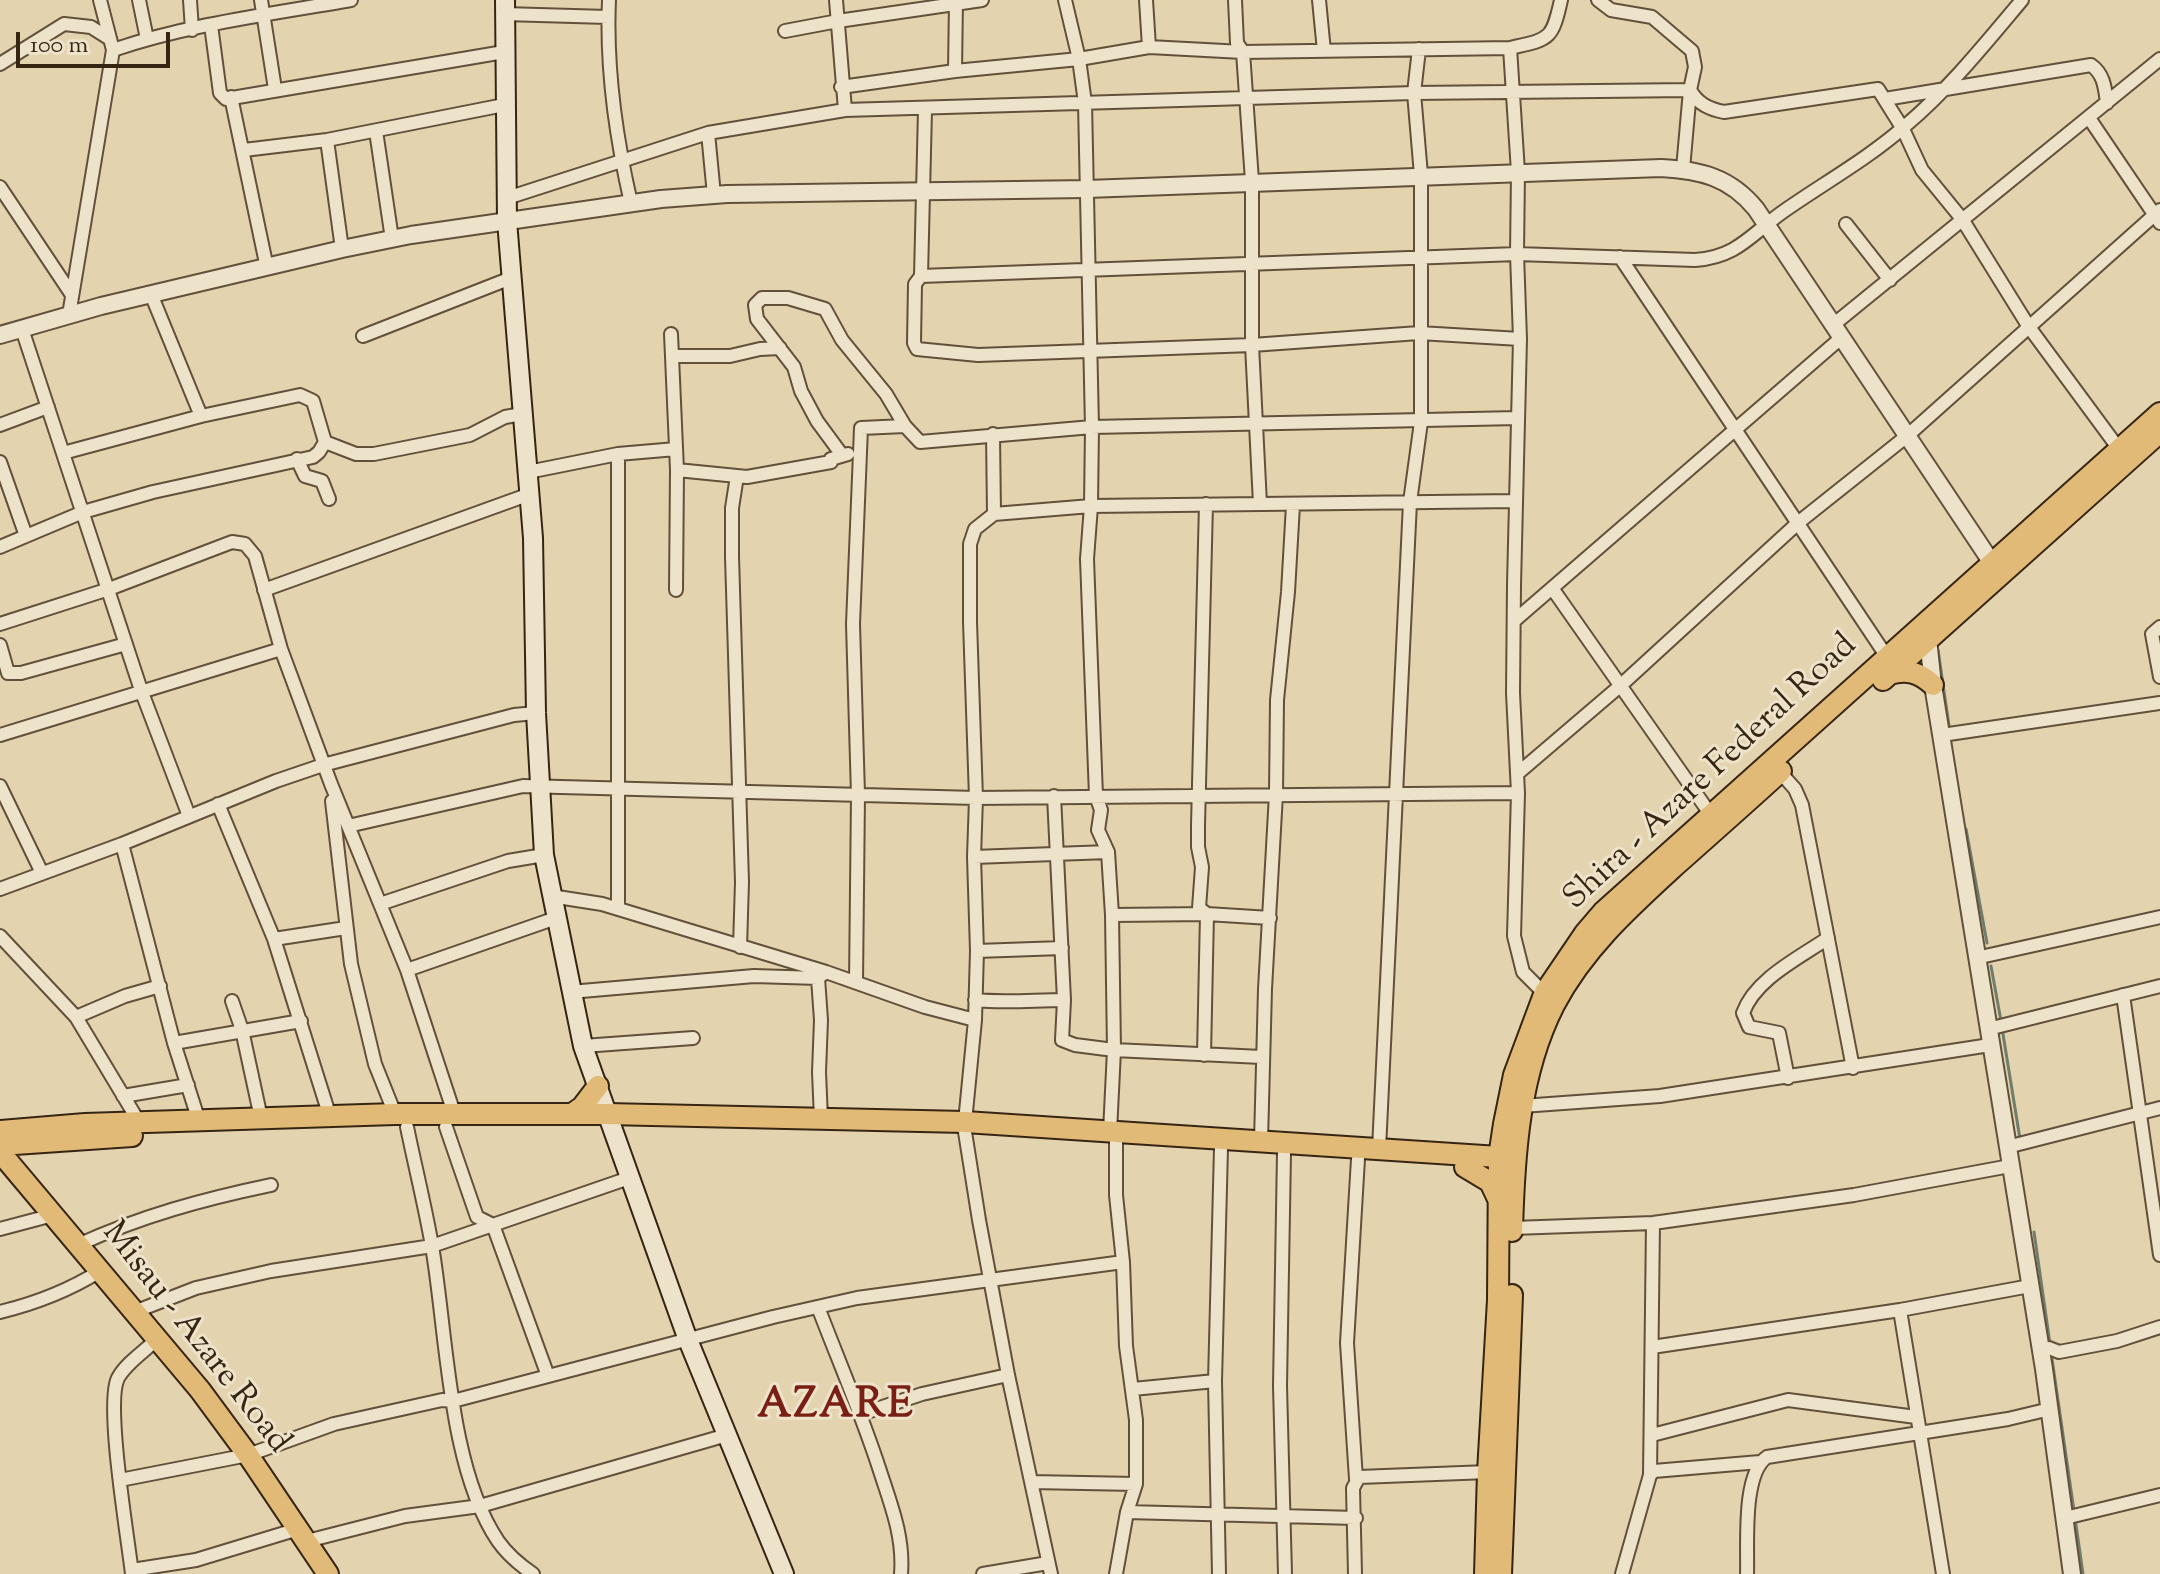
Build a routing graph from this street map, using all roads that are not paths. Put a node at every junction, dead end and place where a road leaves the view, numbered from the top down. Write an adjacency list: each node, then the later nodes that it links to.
1 (100, 0): 26 (street)
2 (139, 0): 25 (street)
3 (190, 0): 23 (street)
4 (261, 0): 19 (street)
5 (351, 0): 17 (street)
6 (609, 0): 20 (street)
7 (836, 0): 21 (street)
8 (982, 0): 16 (street)
9 (1065, 0): 33 (street)
10 (1146, 0): 27 (street)
11 (1235, 0): 32 (street)
12 (1319, 0): 30 (street)
13 (1561, 0): 28 (street)
14 (1598, 0): 40 (street)
15 (2022, 0): 38 (street)
16 (956, 2): 21 (street); 36 (street)
17 (318, 3): 19 (street)
18 (504, 7): 20 (street); 31 (main road)
19 (264, 14): 22 (street); 39 (street)
20 (608, 17): 57 (street)
21 (838, 21): 24 (street); 37 (street)
22 (211, 25): 23 (street); 43 (street)
23 (192, 30): 25 (street)
24 (785, 31)
25 (147, 39): 26 (street)
26 (112, 44): 35 (street); 85 (street)
27 (1149, 47): 32 (street); 33 (street)
28 (1510, 48): 29 (street); 42 (street)
29 (1419, 49): 30 (street); 41 (street)
30 (1324, 51): 32 (street)
31 (504, 52): 39 (street); 48 (main road)
32 (1243, 52): 44 (street)
33 (1079, 59): 36 (street); 46 (street)
34 (2160, 59): 47 (street)
35 (0, 64)
36 (955, 71): 37 (street)
37 (841, 87): 49 (street)
38 (1947, 88): 45 (street); 47 (street); 52 (street)
39 (275, 89): 43 (street)
40 (1690, 90): 42 (street); 45 (street); 58 (street)
41 (1414, 93): 42 (street); 44 (street); 60 (street)
42 (1512, 94): 59 (street)
43 (231, 97): 56 (street)
44 (1246, 99): 46 (street); 61 (street)
45 (1885, 99): 52 (street)
46 (1085, 103): 50 (street); 63 (street)
47 (2107, 103): 51 (street)
48 (504, 105): 53 (street); 66 (main road)
49 (845, 110): 50 (street); 54 (street)
50 (925, 110): 64 (street)
51 (2089, 118): 68 (street); 69 (street)
52 (1903, 129): 69 (street); 71 (street)
53 (376, 131): 55 (street); 73 (street)
54 (708, 133): 57 (street); 65 (street)
55 (327, 140): 56 (street); 74 (street)
56 (244, 150): 79 (street)
57 (621, 160): 66 (street); 67 (street)
58 (1683, 169): 59 (street); 71 (street)
59 (1518, 172): 60 (street); 75 (street)
60 (1421, 175): 61 (street); 76 (street)
61 (1252, 181): 63 (street); 78 (street)
62 (0, 187): 85 (street)
63 (1087, 189): 64 (street); 80 (street)
64 (922, 191): 65 (street); 81 (street)
65 (714, 195): 67 (street)
66 (507, 198): 70 (main road)
67 (631, 203): 70 (street)
68 (2158, 216): 87 (street)
69 (1962, 219): 83 (street); 87 (street)
70 (507, 221): 73 (street); 82 (main road)
71 (1766, 224): 77 (street); 89 (street)
72 (1846, 224): 83 (street)
73 (392, 239): 74 (street)
74 (342, 249): 79 (street)
75 (1517, 254): 76 (street); 77 (street); 94 (street)
76 (1420, 256): 78 (street); 90 (street)
77 (1620, 257): 109 (street)
78 (1252, 263): 80 (street); 95 (street)
79 (267, 268): 84 (street)
80 (1090, 270): 81 (street); 97 (street)
81 (921, 276): 97 (street)
82 (511, 278): 93 (street); 101 (main road)
83 (1890, 280): 89 (street)
84 (151, 294): 86 (street); 102 (street)
85 (72, 295): 86 (street)
86 (69, 315): 88 (street)
87 (2029, 327): 112 (street); 115 (street)
88 (22, 329): 92 (street); 99 (street)
89 (1837, 331): 109 (street); 112 (street)
90 (1419, 333): 94 (street); 95 (street); 104 (street)
91 (671, 334): 98 (street)
92 (0, 335)
93 (363, 336)
94 (1520, 339): 103 (street)
95 (1252, 345): 97 (street); 105 (street)
96 (780, 348): 98 (street); 107 (street); 119 (street)
97 (1091, 350): 108 (street)
98 (672, 356): 114 (street)
99 (48, 407): 106 (street); 116 (street)
100 (2160, 413): 115 (main road, Shira - Azare Federal Road)
101 (522, 414): 113 (street); 123 (main road)
102 (201, 416): 113 (street); 116 (street)
103 (1518, 418): 104 (street); 127 (street)
104 (1421, 422): 105 (street); 128 (street)
105 (1257, 424): 108 (street); 130 (street)
106 (0, 425)
107 (905, 426): 111 (street); 118 (street)
108 (1092, 427): 111 (street); 132 (street)
109 (1735, 430): 135 (street); 139 (street)
110 (2160, 432): 146 (main road, Shira - Azare Federal Road)
111 (993, 434): 134 (street)
112 (1907, 436): 135 (street); 138 (street)
113 (325, 442): 120 (street)
114 (676, 449): 117 (street); 122 (street)
115 (2119, 449): 138 (main road, Shira - Azare Federal Road)
116 (63, 453): 133 (street)
117 (618, 454): 123 (street); 165 (street)
118 (859, 454): 119 (street); 170 (street)
119 (842, 455): 124 (street)
120 (297, 459): 126 (street); 133 (street)
121 (0, 462): 136 (street)
122 (677, 470): 124 (street); 142 (street)
123 (528, 472): 125 (main road)
124 (737, 476): 166 (street)
125 (530, 494): 141 (street); 156 (main road)
126 (329, 499)
127 (1516, 501): 128 (street); 143 (street)
128 (1410, 502): 131 (street); 167 (street)
129 (1206, 504): 130 (street); 132 (street); 171 (street)
130 (1260, 504): 131 (street)
131 (1293, 505): 169 (street)
132 (1091, 506): 134 (street); 173 (street)
133 (83, 512): 136 (street); 140 (street)
134 (994, 514): 174 (street)
135 (1799, 522): 150 (street); 153 (street)
136 (26, 536): 137 (street)
137 (0, 547)
138 (1992, 563): 150 (main road, Shira - Azare Federal Road)
139 (1552, 588): 143 (street); 153 (street)
140 (109, 589): 141 (street); 144 (street); 147 (street)
141 (264, 590): 149 (street)
142 (676, 590)
143 (1514, 621): 161 (street)
144 (0, 624)
145 (2160, 627): 151 (street)
146 (1928, 639): 150 (main road, Shira - Azare Federal Road); 152 (street)
147 (126, 644): 148 (street); 154 (street)
148 (0, 645)
149 (281, 649): 154 (street); 159 (street)
150 (1888, 665): 152 (main road); 160 (main road, Shira - Azare Federal Road); 176 (main road, Shira - Azare Federal Road)
151 (2160, 677)
152 (1933, 685): 158 (street)
153 (1620, 686): 161 (street); 176 (street)
154 (141, 690): 157 (street); 177 (street)
155 (2160, 703): 158 (street)
156 (536, 713): 159 (street); 164 (main road)
157 (0, 735)
158 (1942, 735): 201 (street)
159 (323, 765): 162 (street); 175 (street)
160 (1780, 772): 196 (street); 209 (main road, Shira - Azare Federal Road)
161 (1517, 774): 168 (street)
162 (331, 784): 178 (street); 194 (street)
163 (0, 786): 184 (street)
164 (541, 787): 165 (street); 178 (street); 181 (main road)
165 (617, 789): 166 (street); 188 (street)
166 (740, 793): 170 (street); 198 (street)
167 (1396, 793): 168 (street); 169 (street); 250 (street)
168 (1518, 793): 209 (street)
169 (1276, 794): 171 (street); 193 (street)
170 (858, 795): 174 (street); 204 (street)
171 (1200, 795): 173 (street); 189 (street)
172 (1054, 796): 173 (street); 174 (street); 182 (street)
173 (1096, 796): 180 (street)
174 (976, 798): 183 (street)
175 (218, 804): 177 (street); 197 (street)
176 (1711, 815): 209 (main road, Shira - Azare Federal Road)
177 (189, 816): 179 (street)
178 (348, 826): 187 (street)
179 (122, 844): 184 (street); 205 (street)
180 (1108, 852): 182 (street); 190 (street)
181 (544, 855): 186 (main road); 187 (street)
182 (1058, 855): 183 (street); 199 (street)
183 (974, 857): 200 (street)
184 (42, 873): 185 (street)
185 (0, 889)
186 (551, 896): 188 (street); 192 (main road)
187 (380, 904): 202 (street)
188 (618, 909): 198 (street)
189 (1207, 914): 190 (street); 193 (street); 222 (street)
190 (1112, 915): 221 (street)
191 (2160, 917): 201 (street)
192 (556, 918): 202 (street); 207 (main road)
193 (1270, 918): 223 (street)
194 (346, 928): 197 (street); 237 (street)
195 (0, 936): 213 (street)
196 (1828, 938): 224 (street); 225 (street)
197 (274, 939): 215 (street)
198 (740, 947): 203 (street)
199 (1062, 948): 200 (street); 211 (street)
200 (977, 951): 210 (street)
201 (1976, 958): 217 (street)
202 (407, 970): 238 (street)
203 (822, 975): 204 (street); 207 (street); 236 (street)
204 (856, 982): 214 (street)
205 (160, 986): 213 (street); 219 (street)
206 (2160, 986): 208 (street)
207 (570, 992): 220 (main road)
208 (2123, 995): 217 (street); 231 (street)
209 (1549, 999): 229 (main road, Shira - Azare Federal Road); 241 (main road, Shira - Azare Federal Road)
210 (975, 1000): 211 (street); 214 (street)
211 (1064, 1000): 221 (street)
212 (232, 1001): 216 (street)
213 (76, 1017): 228 (street)
214 (975, 1020): 242 (street)
215 (301, 1021): 216 (street); 233 (street)
216 (242, 1030): 219 (street); 234 (street)
217 (1995, 1031): 224 (street); 247 (street)
218 (693, 1038): 220 (street)
219 (174, 1043): 226 (street)
220 (583, 1046): 227 (main road)
221 (1114, 1050): 222 (street); 244 (street)
222 (1204, 1055): 223 (street)
223 (1262, 1057): 246 (street)
224 (1853, 1068): 225 (street)
225 (1788, 1078): 229 (street)
226 (188, 1085): 228 (street); 239 (street)
227 (598, 1086): 232 (main road); 235 (main road)
228 (123, 1096): 240 (street)
229 (1522, 1106): 255 (main road, Shira - Azare Federal Road)
230 (2160, 1108): 231 (street)
231 (2140, 1113): 247 (street); 268 (street)
232 (572, 1114): 235 (main road); 238 (main road)
233 (330, 1117): 234 (main road); 237 (main road)
234 (261, 1118): 239 (main road)
235 (609, 1119): 236 (main road); 238 (main road); 242 (main road); 257 (main road)
236 (821, 1119): 242 (main road)
237 (401, 1120): 238 (main road); 245 (main road); 267 (street)
238 (450, 1120): 263 (street)
239 (199, 1121): 240 (main road)
240 (139, 1122): 243 (main road)
241 (1504, 1124): 254 (main road); 255 (main road, Shira - Azare Federal Road)
242 (965, 1127): 244 (main road); 271 (street)
243 (0, 1131)
244 (1113, 1136): 246 (main road); 249 (main road); 269 (street)
245 (52, 1141): 248 (main road); 259 (main road)
246 (1261, 1141): 250 (main road)
247 (2016, 1144): 256 (street)
248 (0, 1145)
249 (1221, 1148): 252 (main road); 284 (street)
250 (1379, 1149): 254 (main road)
251 (0, 1152): 259 (main road, Misau - Azare Road)
252 (1284, 1153): 253 (main road); 305 (street)
253 (1358, 1159): 254 (main road); 297 (street)
254 (1464, 1162): 255 (main road); 260 (main road)
255 (1507, 1164): 260 (main road, Shira - Azare Federal Road); 264 (main road, Shira - Azare Federal Road)
256 (2010, 1166): 262 (street); 272 (street)
257 (629, 1178): 263 (street); 279 (main road)
258 (271, 1185): 266 (street)
259 (32, 1190): 261 (main road, Misau - Azare Road)
260 (1499, 1201): 295 (main road, Shira - Azare Federal Road)
261 (53, 1215): 265 (street); 266 (main road, Misau - Azare Road)
262 (1653, 1223): 264 (street); 280 (street)
263 (493, 1225): 267 (street); 283 (street)
264 (1513, 1228): 309 (main road, Shira - Azare Federal Road)
265 (0, 1229)
266 (78, 1245): 270 (main road, Misau - Azare Road)
267 (432, 1246): 276 (street); 286 (street)
268 (2160, 1255)
269 (1123, 1262): 271 (street); 285 (street)
270 (100, 1271): 275 (street); 276 (main road, Misau - Azare Road)
271 (990, 1278): 273 (street); 282 (street)
272 (2030, 1286): 274 (street); 281 (street)
273 (818, 1307): 279 (street); 288 (street)
274 (1900, 1310): 280 (street); 289 (street)
275 (0, 1312)
276 (134, 1312): 278 (main road, Misau - Azare Road)
277 (2160, 1327): 281 (street)
278 (157, 1339): 293 (main road, Misau - Azare Road); 298 (street)
279 (688, 1340): 283 (street); 291 (main road)
280 (1652, 1347): 292 (street)
281 (2050, 1350): 287 (street)
282 (1008, 1375): 288 (street); 299 (street)
283 (548, 1376): 286 (street)
284 (1215, 1381): 285 (street); 304 (street)
285 (1133, 1389): 300 (street)
286 (453, 1401): 293 (street); 302 (street)
287 (2050, 1409): 290 (street); 306 (street)
288 (861, 1414): 315 (street)
289 (1916, 1417): 290 (street); 292 (street)
290 (1918, 1433): 294 (street); 325 (street)
291 (727, 1435): 302 (street); 314 (main road)
292 (1652, 1435): 296 (street)
293 (248, 1455): 298 (street); 308 (main road, Misau - Azare Road)
294 (1760, 1462): 296 (street); 324 (street)
295 (1488, 1472): 297 (street); 309 (main road, Shira - Azare Federal Road)
296 (1650, 1475): 323 (street)
297 (1356, 1479): 307 (street)
298 (120, 1480): 311 (street)
299 (1031, 1482): 300 (street); 310 (street)
300 (1136, 1484): 303 (street)
301 (2160, 1495): 306 (street)
302 (480, 1506): 308 (street); 313 (street)
303 (1127, 1512): 304 (street); 317 (street)
304 (1219, 1514): 305 (street); 318 (street)
305 (1284, 1516): 307 (street); 319 (street)
306 (2072, 1516): 326 (street)
307 (1356, 1518): 320 (street)
308 (302, 1535): 311 (street); 312 (main road, Misau - Azare Road)
309 (1494, 1549): 321 (main road, Shira - Azare Federal Road); 322 (main road, Shira - Azare Federal Road)
310 (1049, 1568): 316 (street)
311 (132, 1572)
312 (328, 1574)
313 (533, 1574)
314 (784, 1574)
315 (901, 1574)
316 (983, 1574)
317 (1116, 1574)
318 (1219, 1574)
319 (1285, 1574)
320 (1355, 1574)
321 (1485, 1574)
322 (1501, 1574)
323 (1622, 1574)
324 (1747, 1574)
325 (1943, 1574)
326 (2072, 1574)

